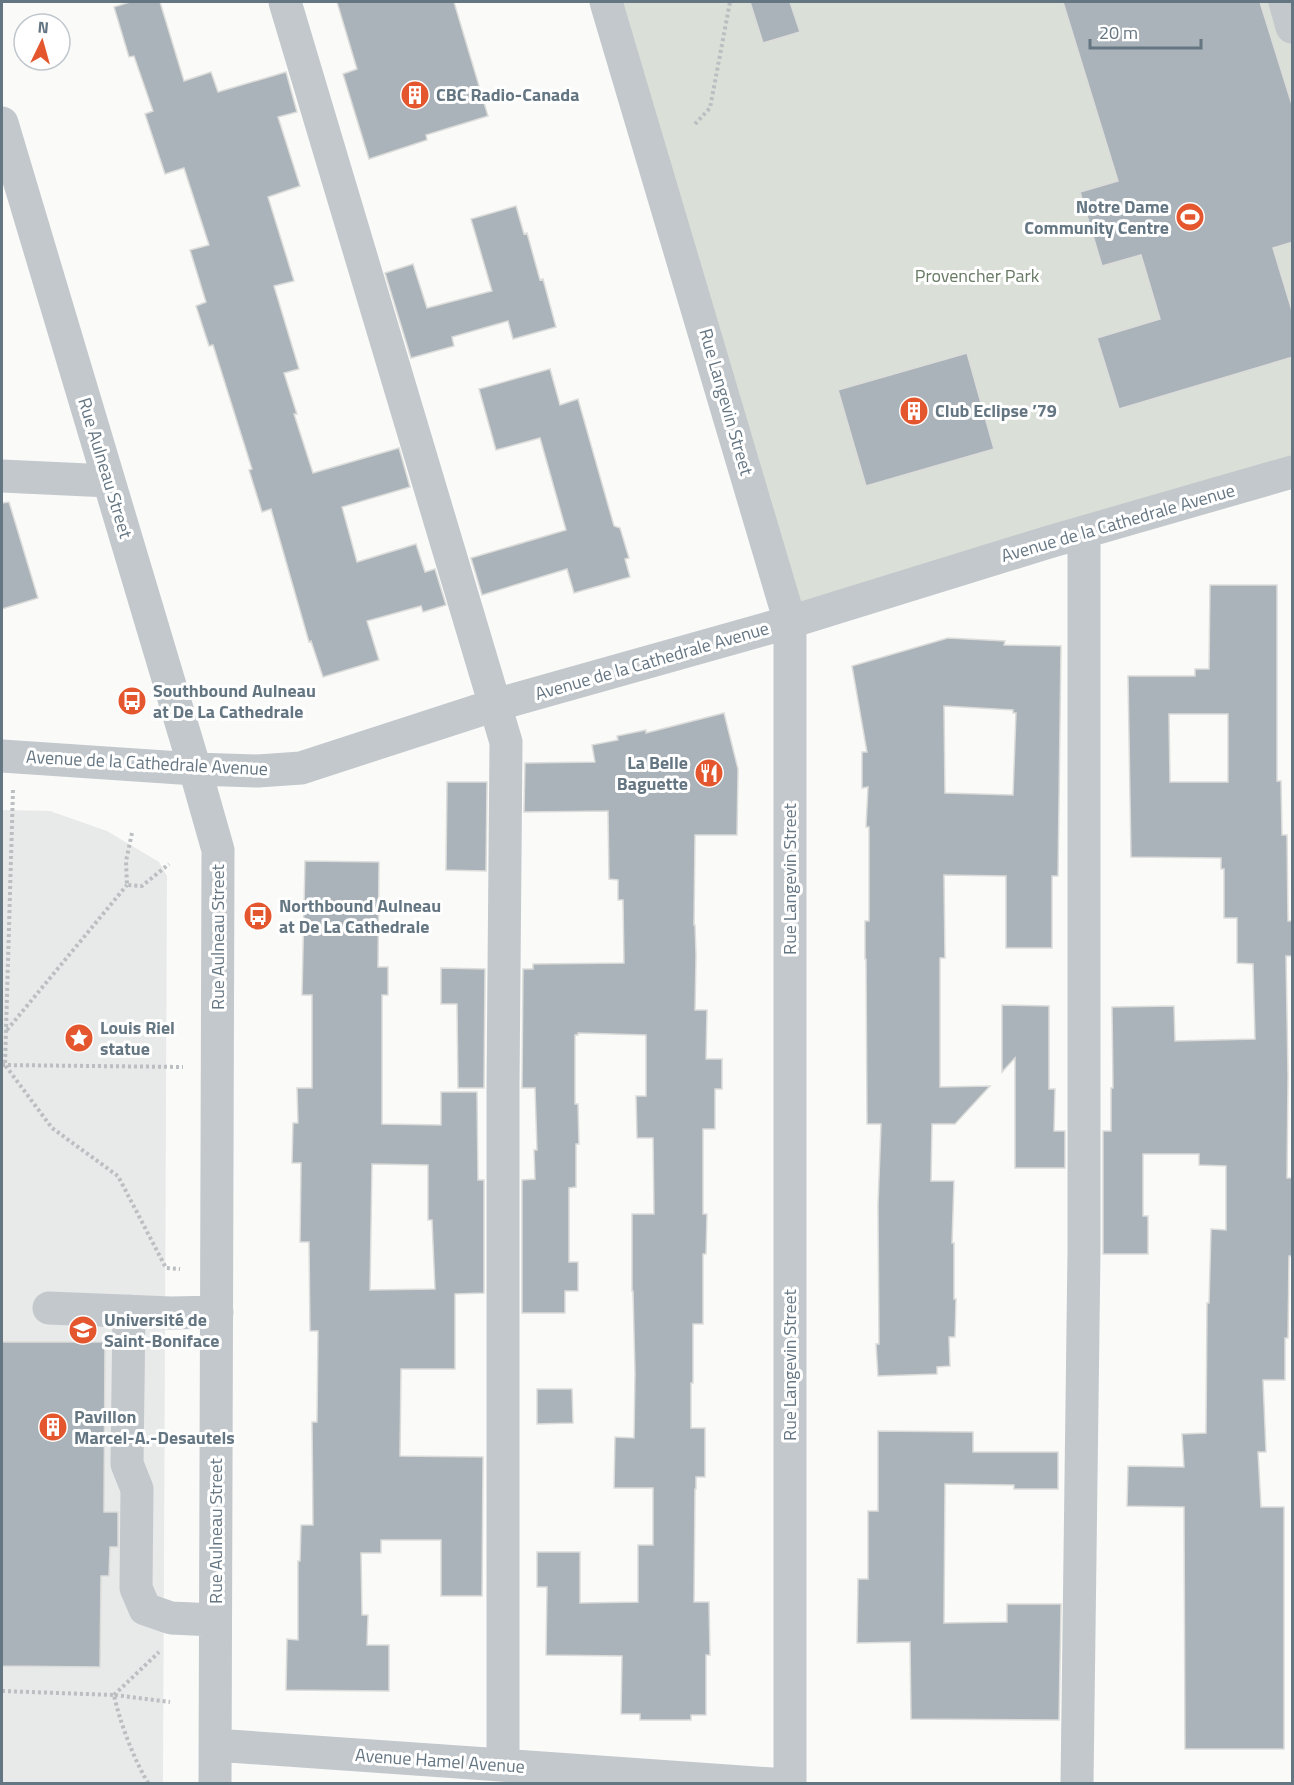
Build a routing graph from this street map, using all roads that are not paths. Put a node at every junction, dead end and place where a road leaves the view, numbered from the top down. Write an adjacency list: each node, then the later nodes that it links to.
1 (285, 2): 11 (street)
2 (606, 2): 10 (street, Rue Langevin Street)
3 (1285, 2): 4 (street)
4 (1293, 27)
5 (2, 123): 8 (street, Rue Aulneau Street)
6 (1293, 472): 9 (street, Avenue de la Cathedrale Avenue)
7 (2, 476): 8 (street)
8 (109, 480): 13 (street, Rue Aulneau Street)
9 (1084, 532): 10 (street, Avenue de la Cathedrale Avenue); 24 (street)
10 (790, 622): 11 (street, Avenue de la Cathedrale Avenue); 23 (street, Rue Langevin Street)
11 (495, 705): 13 (street, Avenue de la Cathedrale Avenue); 19 (street)
12 (8, 756): 13 (street, Avenue de la Cathedrale Avenue)
13 (195, 769): 16 (street, Rue Aulneau Street)
14 (49, 1308): 15 (street)
15 (129, 1311): 16 (street); 17 (street)
16 (216, 1312): 17 (street, Rue Aulneau Street)
17 (215, 1620): 18 (street, Rue Aulneau Street)
18 (215, 1745): 19 (street, Avenue Hamel Avenue); 21 (street, Rue Aulneau Street)
19 (503, 1765): 20 (street, Avenue Hamel Avenue)
20 (599, 1778): 22 (street, Avenue Hamel Avenue)
21 (215, 1784)
22 (772, 1784)
23 (790, 1784)
24 (1077, 1784)

